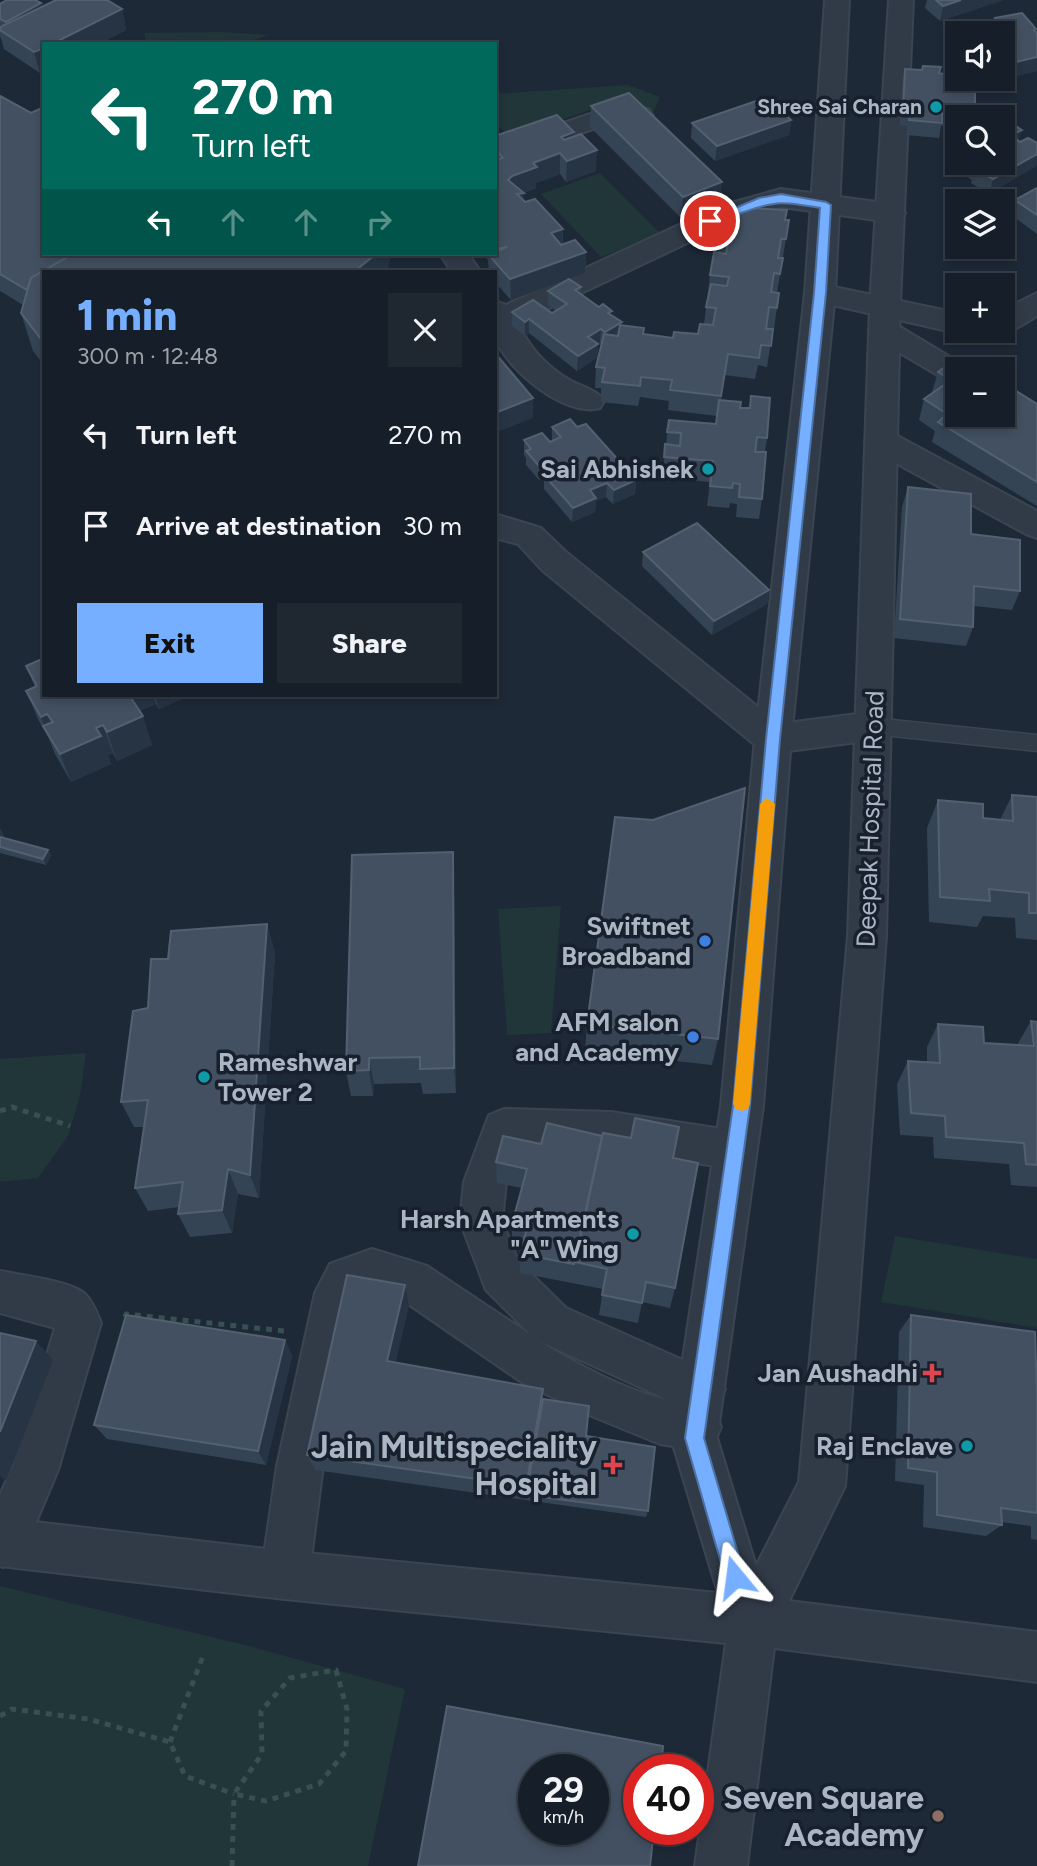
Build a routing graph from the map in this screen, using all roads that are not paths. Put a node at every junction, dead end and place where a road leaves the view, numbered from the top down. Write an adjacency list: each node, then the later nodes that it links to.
1 (837, 0): 5 (street)
2 (901, 0): 6 (street, Deepak Hospital Road)
3 (655, 128): 4 (street)
4 (497, 154)
5 (826, 205): 6 (street); 7 (street); 9 (street)
6 (891, 213): 11 (street, Deepak Hospital Road)
7 (820, 293): 11 (street); 19 (street)
8 (1037, 303): 10 (street)
9 (498, 315): 14 (street)
10 (1015, 316)
11 (885, 318): 12 (street); 13 (street); 15 (street, Deepak Hospital Road)
12 (945, 322)
13 (945, 364)
14 (589, 401)
15 (881, 441): 16 (street); 18 (street, Deepak Hospital Road)
16 (1037, 526)
17 (497, 527): 19 (street)
18 (873, 726): 19 (street); 20 (lane); 26 (street, Deepak Hospital Road)
19 (773, 739): 21 (street)
20 (1037, 743)
21 (735, 1150): 23 (street); 23 (street)
22 (0, 1292): 24 (street)
23 (700, 1408): 25 (street); 26 (street)
24 (2, 1542): 25 (street)
25 (285, 1575): 26 (street)
26 (754, 1621): 27 (street); 28 (street, Deepak Hospital Road)
27 (1037, 1657)
28 (721, 1866)

